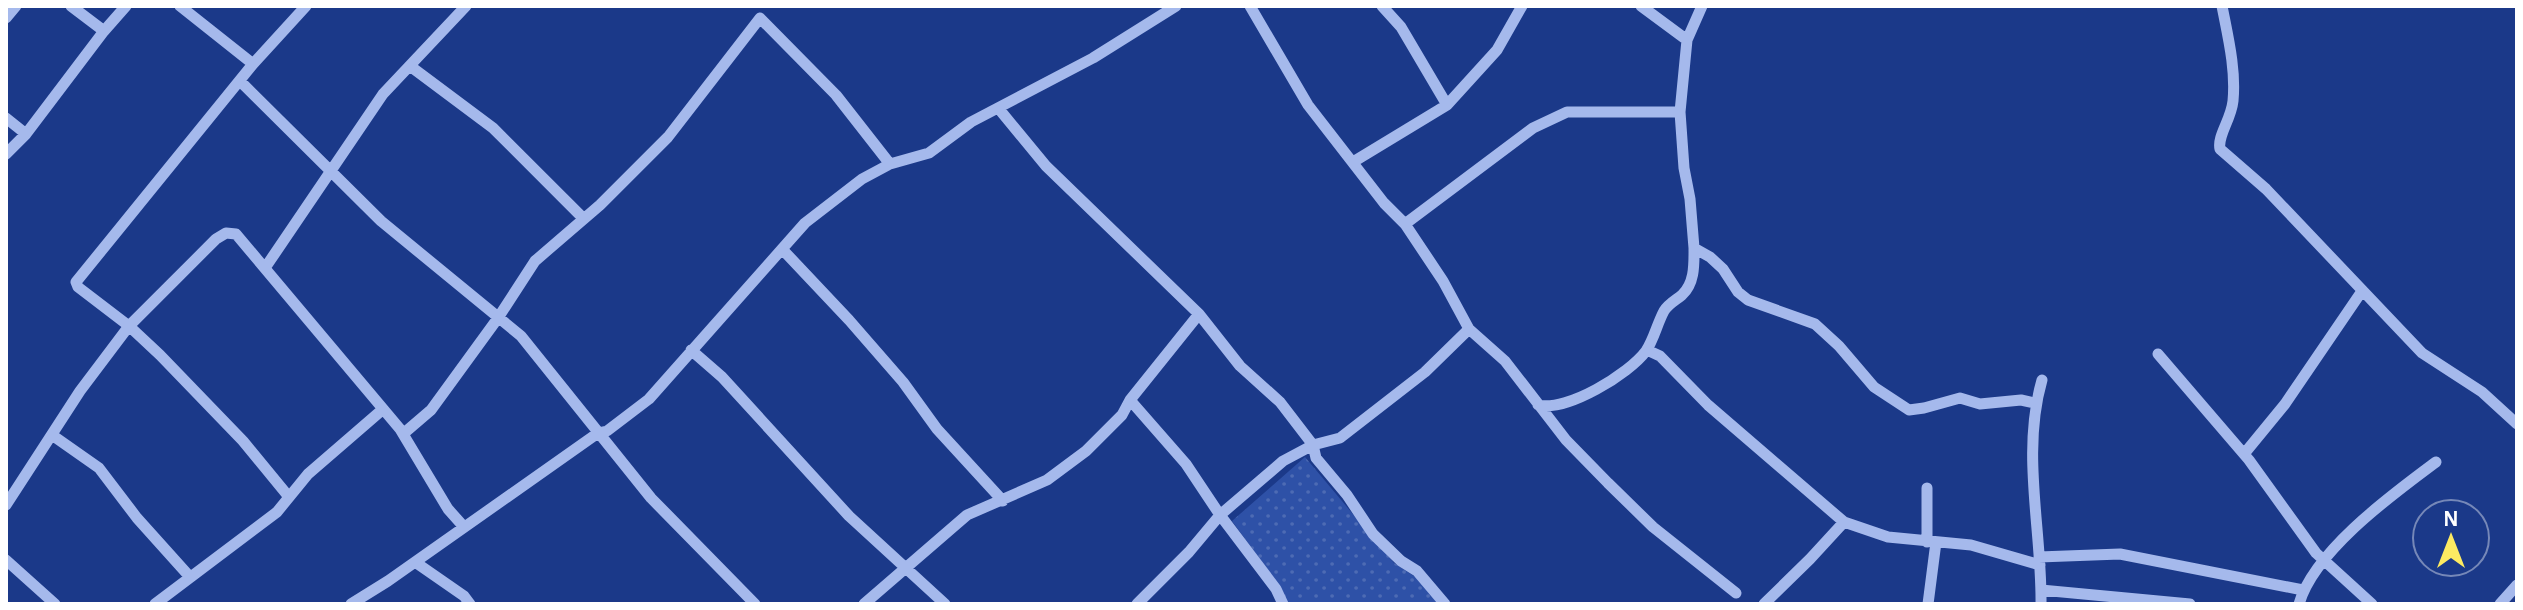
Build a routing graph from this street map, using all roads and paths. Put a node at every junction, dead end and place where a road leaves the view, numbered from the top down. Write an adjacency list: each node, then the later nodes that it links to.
1 (16, 6): 14 (street)
2 (71, 6): 15 (street)
3 (126, 6): 15 (street)
4 (180, 6): 17 (street)
5 (306, 6): 17 (street)
6 (466, 6): 18 (street)
7 (1176, 6): 21 (street)
8 (1250, 6): 26 (street)
9 (1382, 6): 20 (street)
10 (1522, 6): 20 (street)
11 (1641, 6): 16 (street)
12 (1702, 6): 16 (street)
13 (2222, 6): 34 (street)
14 (6, 18)
15 (104, 31): 24 (street)
16 (1687, 40): 22 (street)
17 (253, 64): 19 (street)
18 (410, 66): 28 (street); 29 (street)
19 (240, 81): 28 (street); 37 (street)
20 (1447, 105): 26 (street)
21 (999, 109): 27 (street); 35 (street)
22 (1680, 112): 30 (street); 31 (street)
23 (6, 118): 24 (street)
24 (26, 134): 25 (street)
25 (6, 154)
26 (1353, 162): 30 (street)
27 (890, 164): 29 (street); 32 (street)
28 (331, 173): 33 (street); 36 (street)
29 (583, 218): 36 (street)
30 (1405, 224): 38 (street)
31 (1694, 248): 40 (street); 44 (street)
32 (782, 249): 39 (street); 56 (street)
33 (265, 268): 37 (street); 46 (street)
34 (2362, 291): 47 (street); 52 (street)
35 (1199, 314): 43 (street); 51 (street)
36 (498, 318): 48 (street); 49 (street)
37 (129, 326): 50 (street); 55 (street)
38 (1469, 329): 45 (street); 51 (street)
39 (691, 350): 48 (street); 66 (street)
40 (1647, 350): 45 (street); 59 (street)
41 (2158, 354): 52 (street)
42 (2042, 380): 44 (street)
43 (1130, 400): 56 (street); 58 (street)
44 (2035, 403): 64 (street)
45 (1538, 405): 71 (street)
46 (382, 410): 49 (street); 55 (street)
47 (2517, 424)
48 (598, 433): 60 (street); 76 (street)
49 (403, 434): 60 (street)
50 (52, 435): 57 (street); 67 (street)
51 (1313, 445): 58 (street); 81 (street)
52 (2244, 454): 63 (street)
53 (2436, 462): 63 (street)
54 (1927, 488): 61 (street)
55 (289, 497): 67 (street)
56 (1003, 501): 66 (street)
57 (6, 505)
58 (1220, 515): 79 (street); 80 (street)
59 (1844, 522): 61 (street); 82 (street)
60 (464, 527): 65 (street)
61 (1931, 542): 64 (street); 83 (street)
62 (6, 560): 72 (street)
63 (2324, 560): 70 (street); 87 (street)
64 (2040, 561): 69 (street); 70 (street)
65 (415, 562): 74 (street); 75 (street)
66 (906, 569): 77 (street); 78 (street)
67 (190, 577): 73 (street)
68 (2517, 585): 88 (street)
69 (2041, 590): 84 (street); 85 (street)
70 (2303, 590): 86 (street)
71 (1736, 593)
72 (55, 604)
73 (155, 604)
74 (351, 604)
75 (470, 604)
76 (755, 604)
77 (864, 604)
78 (945, 604)
79 (1137, 604)
80 (1283, 604)
81 (1445, 604)
82 (1764, 604)
83 (1928, 604)
84 (2041, 604)
85 (2190, 604)
86 (2299, 604)
87 (2372, 604)
88 (2500, 604)

